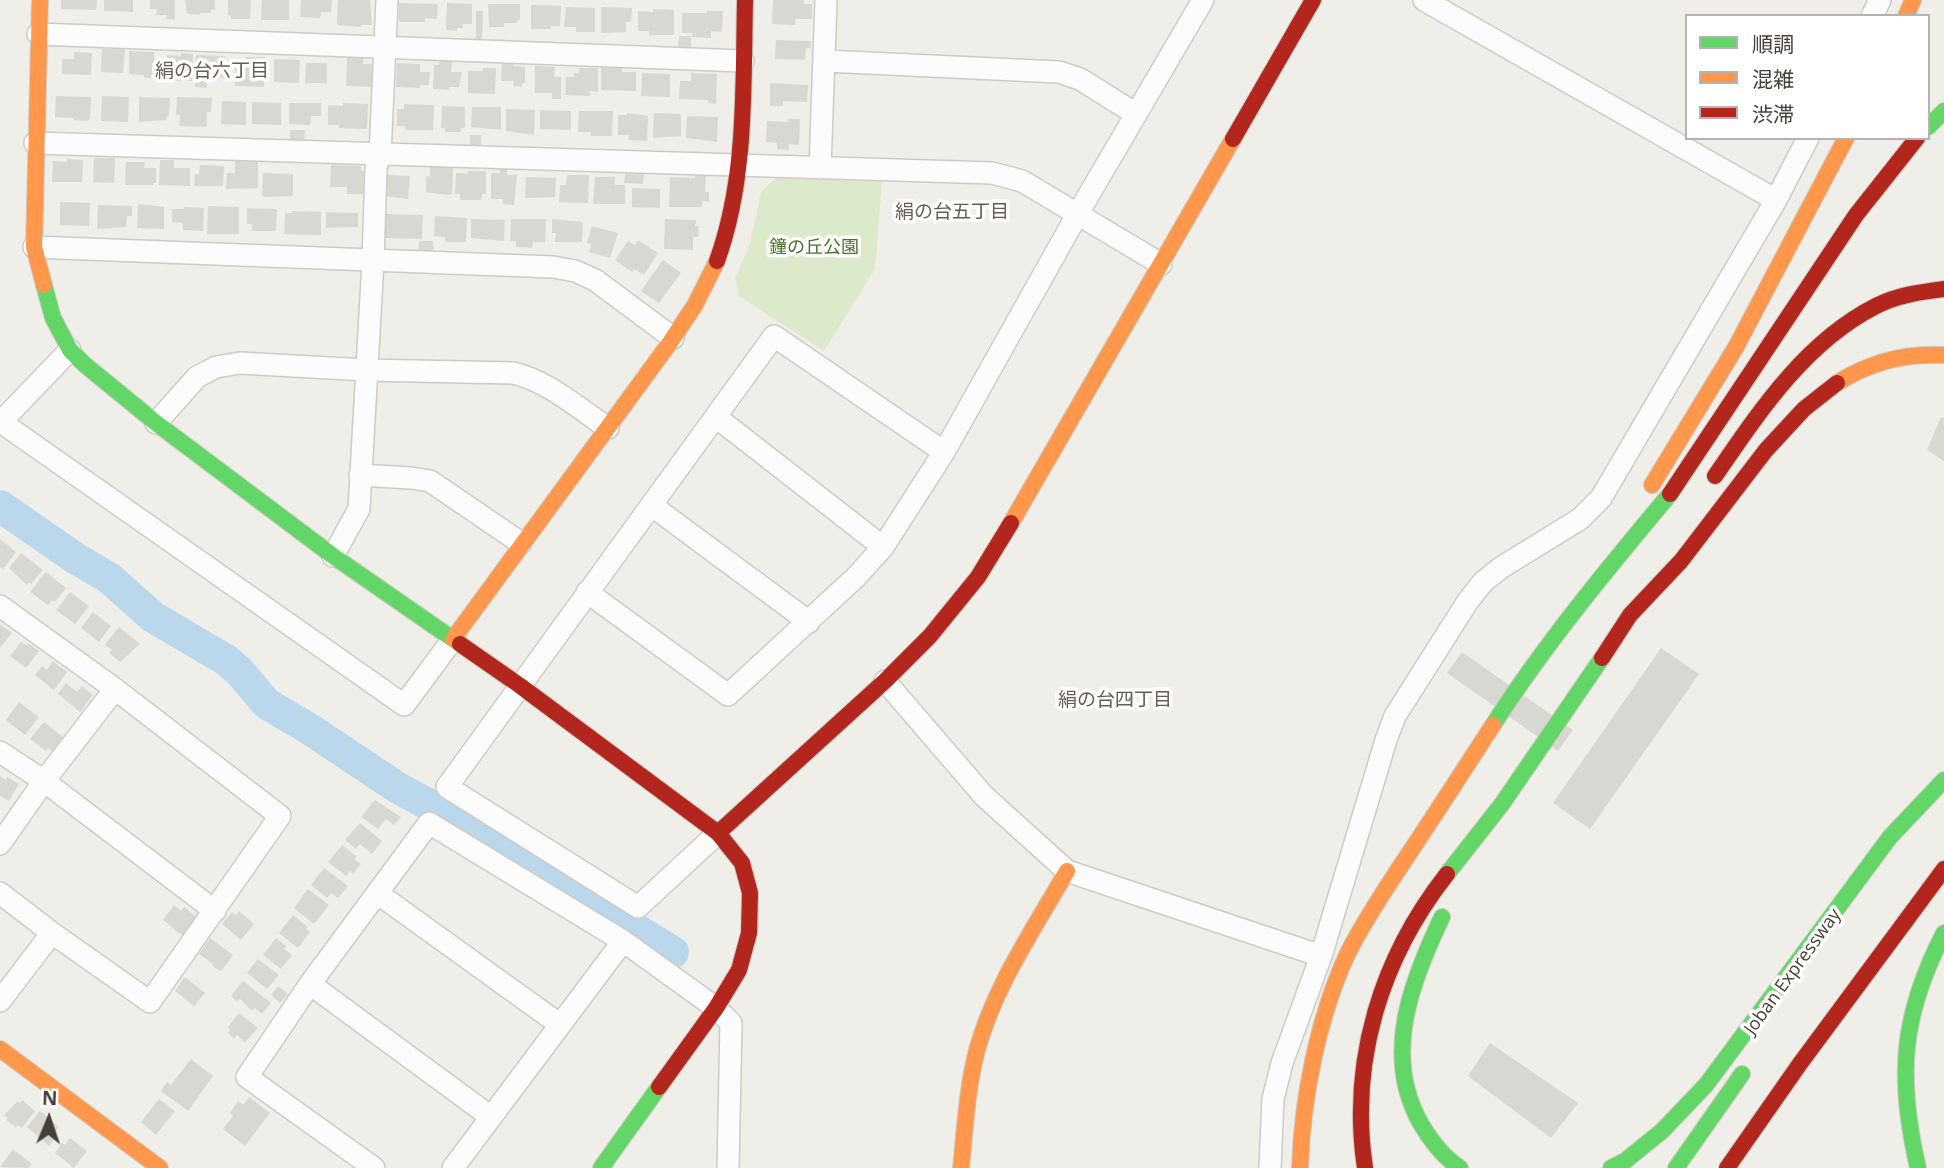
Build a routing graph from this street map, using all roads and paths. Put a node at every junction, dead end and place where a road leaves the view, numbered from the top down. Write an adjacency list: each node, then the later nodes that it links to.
1 (40, 0): 8 (main road)
2 (387, 0): 9 (street)
3 (745, 0): 10 (main road)
4 (826, 0): 11 (street)
5 (1314, 0): 26 (main road)
6 (1424, 0): 22 (street)
7 (1197, 2): 13 (street)
8 (38, 34): 9 (street); 18 (main road)
9 (385, 47): 10 (street); 19 (street)
10 (743, 61): 20 (main road)
11 (824, 61): 13 (street); 21 (street)
12 (1944, 111): 14 (main road)
13 (1136, 114): 23 (street)
14 (1930, 125)
15 (1807, 140): 22 (street)
16 (1845, 140): 42 (main road)
17 (1915, 140): 42 (main road)
18 (35, 143): 19 (street); 24 (main road)
19 (380, 155): 20 (street); 25 (street)
20 (738, 167): 21 (street); 28 (main road)
21 (820, 169): 23 (street)
22 (1776, 200): 68 (street)
23 (1077, 215): 26 (street); 35 (street)
24 (34, 247): 25 (street); 29 (main road)
25 (373, 261): 28 (street); 31 (street)
26 (1161, 264): 49 (main road)
27 (1944, 289): 37 (main road)
28 (673, 338): 34 (main road)
29 (70, 350): 33 (main road); 48 (street)
30 (1944, 355): 46 (main road)
31 (366, 370): 33 (street); 34 (street); 36 (street)
32 (716, 417): 35 (street); 38 (street); 40 (street)
33 (156, 423): 41 (main road)
34 (608, 428): 39 (main road)
35 (944, 452): 40 (street)
36 (360, 475): 39 (street); 41 (street)
37 (1706, 488)
38 (651, 505): 44 (street); 47 (street)
39 (521, 543): 48 (main road)
40 (883, 547): 47 (street)
41 (333, 556): 48 (main road)
42 (1614, 561): 60 (main road)
43 (1651, 569): 46 (main road)
44 (587, 592): 47 (street); 50 (street)
45 (0, 606): 51 (street)
46 (1636, 608): 56 (main road)
47 (809, 622)
48 (453, 639): 50 (main road)
49 (885, 681): 55 (main road); 59 (street)
50 (519, 685): 55 (main road); 55 (street)
51 (115, 689): 54 (street); 63 (street)
52 (0, 752): 54 (street)
53 (1944, 780): 86 (main road)
54 (44, 781): 57 (street); 63 (street)
55 (718, 833): 71 (main road)
56 (1477, 840): 84 (main road); 85 (main road)
57 (0, 844)
58 (1944, 869): 88 (main road)
59 (1068, 871): 68 (street); 81 (main road)
60 (1385, 889): 66 (main road); 83 (main road)
61 (0, 893): 64 (street)
62 (377, 893): 67 (street); 69 (street); 72 (street)
63 (215, 911): 64 (street)
64 (52, 933): 70 (street)
65 (1944, 933): 89 (main road)
66 (1374, 938)
67 (623, 941): 71 (street); 72 (street)
68 (1321, 956): 82 (street)
69 (310, 984): 75 (street); 77 (street)
70 (0, 1001)
71 (716, 1008): 79 (main road); 80 (street)
72 (559, 1024): 75 (street)
73 (0, 1049): 76 (main road)
74 (1748, 1066): 87 (main road)
75 (491, 1117): 78 (street)
76 (160, 1168)
77 (374, 1168)
78 (453, 1168)
79 (601, 1168)
80 (728, 1168)
81 (961, 1168)
82 (1270, 1168)
83 (1300, 1168)
84 (1365, 1168)
85 (1460, 1168)
86 (1611, 1168)
87 (1676, 1168)
88 (1727, 1168)
89 (1917, 1168)

